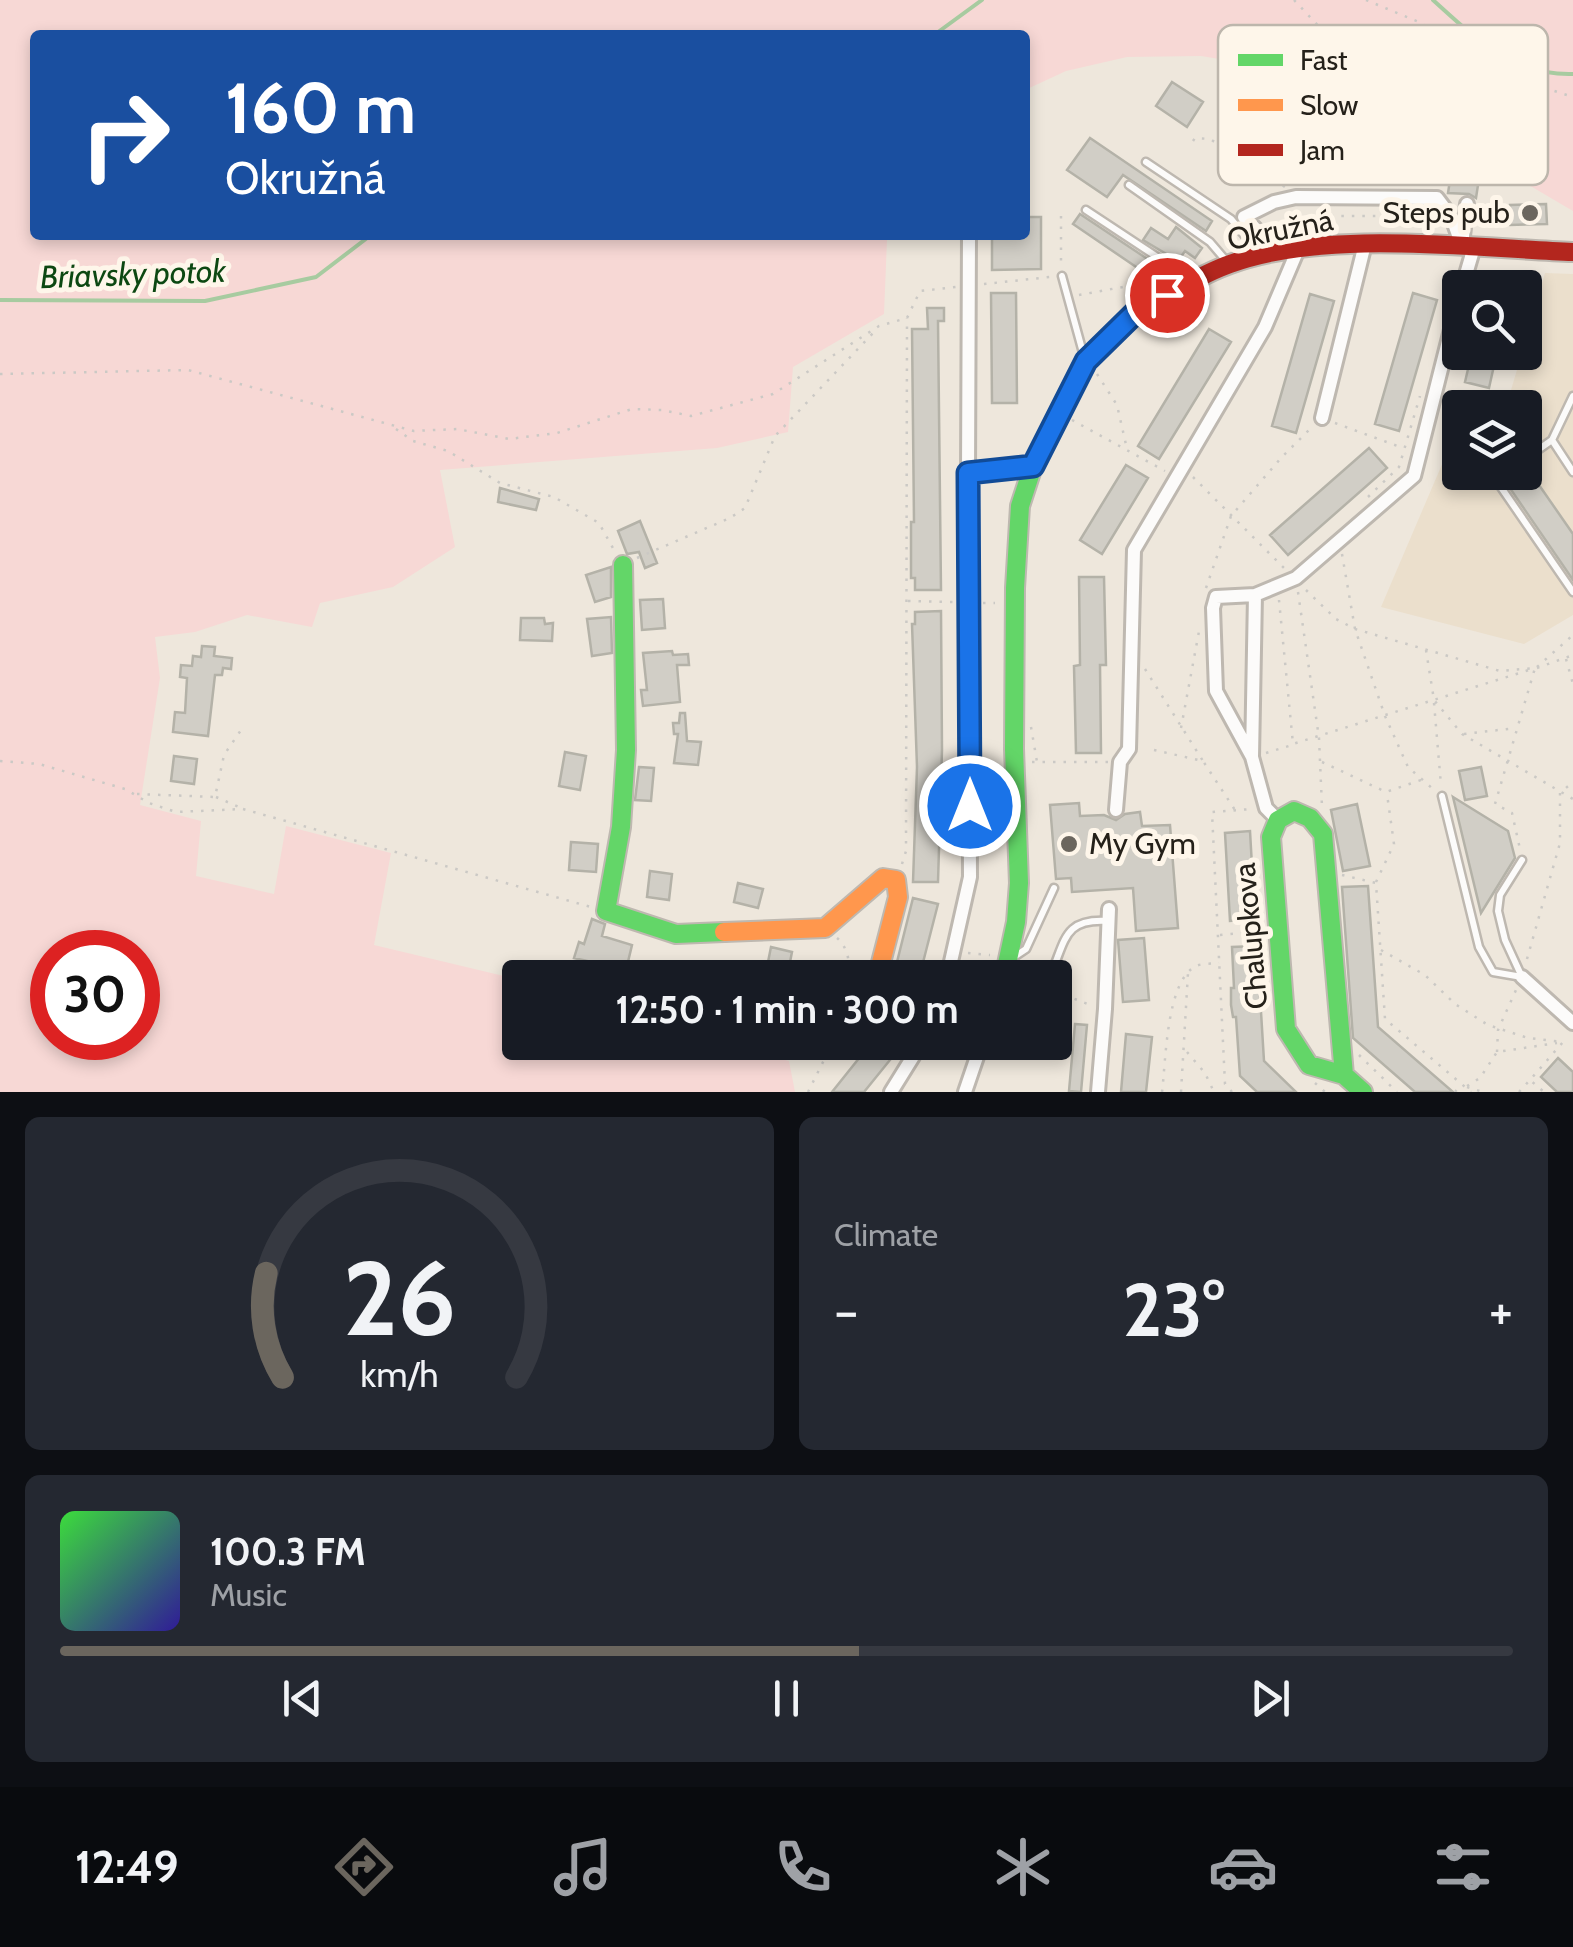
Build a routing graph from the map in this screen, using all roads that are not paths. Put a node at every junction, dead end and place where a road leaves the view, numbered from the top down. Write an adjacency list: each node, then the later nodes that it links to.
1 (1146, 162): 10 (lane)
2 (1129, 185): 11 (lane)
3 (1467, 204): 7 (street)
4 (1086, 210): 14 (lane)
5 (969, 240): 23 (street)
6 (1366, 244): 7 (street, Okružná); 8 (street, Okružná); 18 (street)
7 (1468, 246): 9 (street, Okružná); 10 (street); 12 (street)
8 (1299, 248): 10 (street, Okružná); 30 (street)
9 (1573, 252)
10 (1270, 253): 11 (street, Okružná)
11 (1229, 264): 14 (street, Okružná)
12 (1464, 270)
13 (1062, 276): 15 (lane)
14 (1194, 282): 15 (street, Okružná)
15 (1086, 361): 21 (street, Okružná)
16 (1442, 366): 27 (street)
17 (1573, 396): 19 (lane)
18 (1322, 418)
19 (1552, 440): 20 (lane); 22 (lane)
20 (1542, 447)
21 (1033, 466): 23 (street); 37 (street, Okružná)
22 (1573, 472)
23 (968, 473): 36 (street)
24 (1503, 490): 26 (lane)
25 (622, 564): 35 (street)
26 (1573, 592)
27 (1255, 595): 28 (street); 28 (street)
28 (1259, 755): 31 (street)
29 (1442, 796): 40 (lane)
30 (1116, 810)
31 (1272, 814): 44 (street, Chalupkova); 44 (street, Chalupkova)
32 (1522, 860): 40 (lane)
33 (1054, 888): 38 (lane)
34 (1108, 915): 39 (lane); 47 (street)
35 (882, 960)
36 (951, 960)
37 (1004, 960)
38 (1009, 960)
39 (1058, 960)
40 (1522, 977): 41 (street)
41 (1570, 1017)
42 (910, 1060): 45 (street)
43 (976, 1060): 46 (street)
44 (1344, 1075): 48 (street, Chalupkova)
45 (890, 1092)
46 (965, 1092)
47 (1098, 1092)
48 (1363, 1092)

